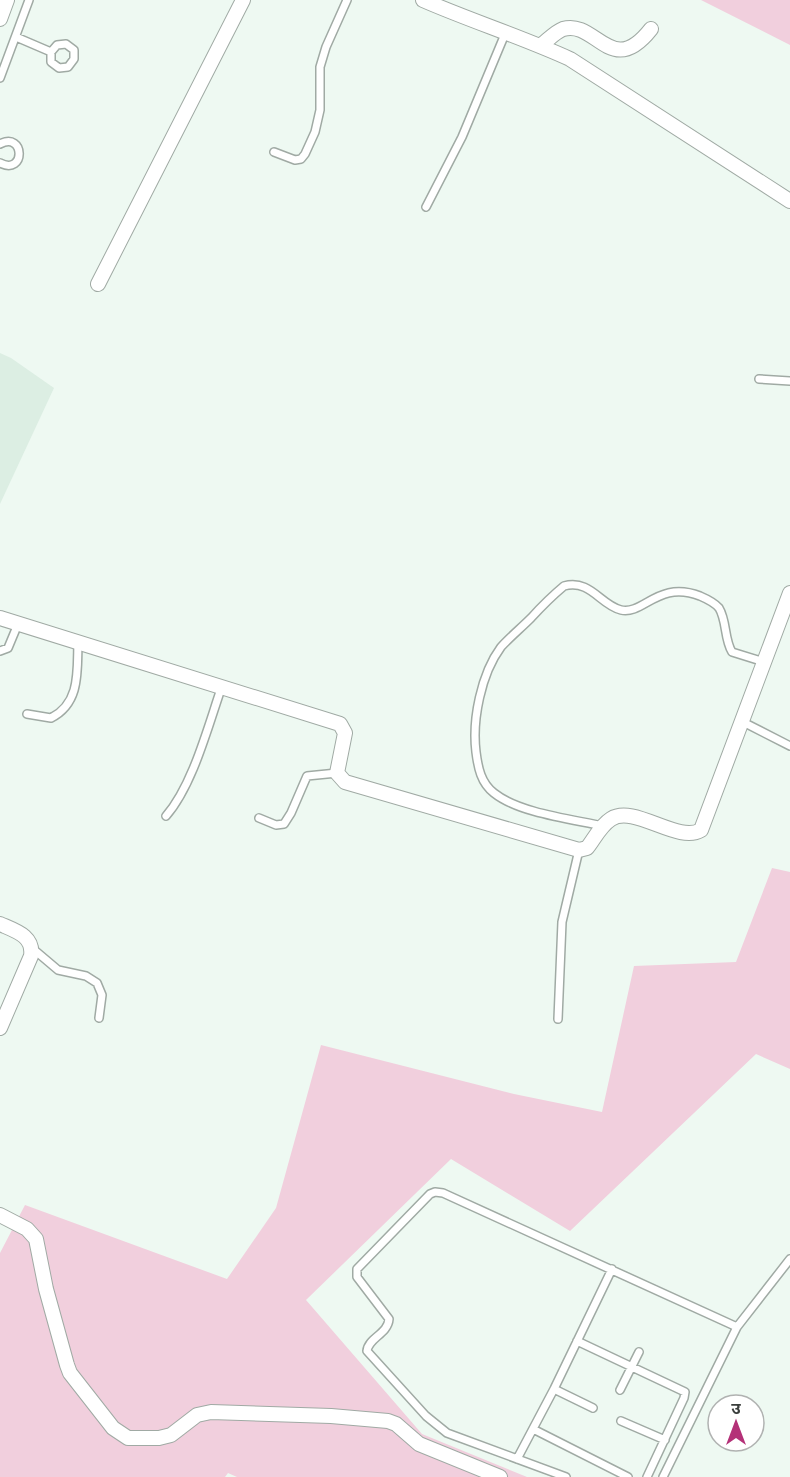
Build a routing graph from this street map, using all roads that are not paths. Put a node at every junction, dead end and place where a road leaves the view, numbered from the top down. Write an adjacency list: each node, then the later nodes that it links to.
1 (7, 0): 6 (street)
2 (30, 0): 9 (lane)
3 (243, 0): 18 (street)
4 (347, 0): 14 (lane)
5 (423, 0): 8 (street)
6 (0, 19)
7 (651, 29): 10 (street)
8 (505, 34): 10 (street); 17 (lane)
9 (16, 37): 11 (lane); 12 (lane)
10 (540, 46): 16 (street)
11 (51, 52)
12 (0, 78)
13 (0, 144): 15 (lane)
14 (274, 152)
15 (0, 163)
16 (790, 201)
17 (426, 207)
18 (98, 284)
19 (759, 380): 20 (lane)
20 (790, 381)
21 (790, 593): 26 (street)
22 (0, 618): 23 (street)
23 (18, 624): 24 (street); 25 (lane)
24 (78, 642): 27 (street); 28 (lane)
25 (0, 651)
26 (764, 662): 29 (street); 34 (lane)
27 (222, 686): 31 (street); 32 (lane)
28 (27, 714)
29 (741, 721): 30 (lane); 34 (street)
30 (790, 746)
31 (337, 773): 33 (lane); 35 (street)
32 (166, 816)
33 (259, 818)
34 (603, 826): 35 (street)
35 (579, 850): 39 (lane)
36 (0, 924): 37 (street)
37 (32, 948): 38 (lane); 40 (street)
38 (99, 1018)
39 (558, 1019)
40 (0, 1028)
41 (0, 1215): 55 (street)
42 (790, 1259): 44 (lane)
43 (612, 1269): 44 (lane); 45 (lane); 54 (lane)
44 (737, 1327): 59 (lane)
45 (578, 1341): 47 (lane); 48 (lane)
46 (639, 1352): 47 (lane)
47 (633, 1367): 49 (lane); 53 (lane)
48 (554, 1389): 50 (lane); 52 (lane)
49 (620, 1390)
50 (593, 1408)
51 (621, 1421): 53 (lane)
52 (533, 1429): 54 (lane); 57 (lane)
53 (665, 1440): 58 (lane)
54 (517, 1459): 56 (lane)
55 (500, 1477)
56 (566, 1477)
57 (628, 1477)
58 (647, 1477)
59 (663, 1477)

